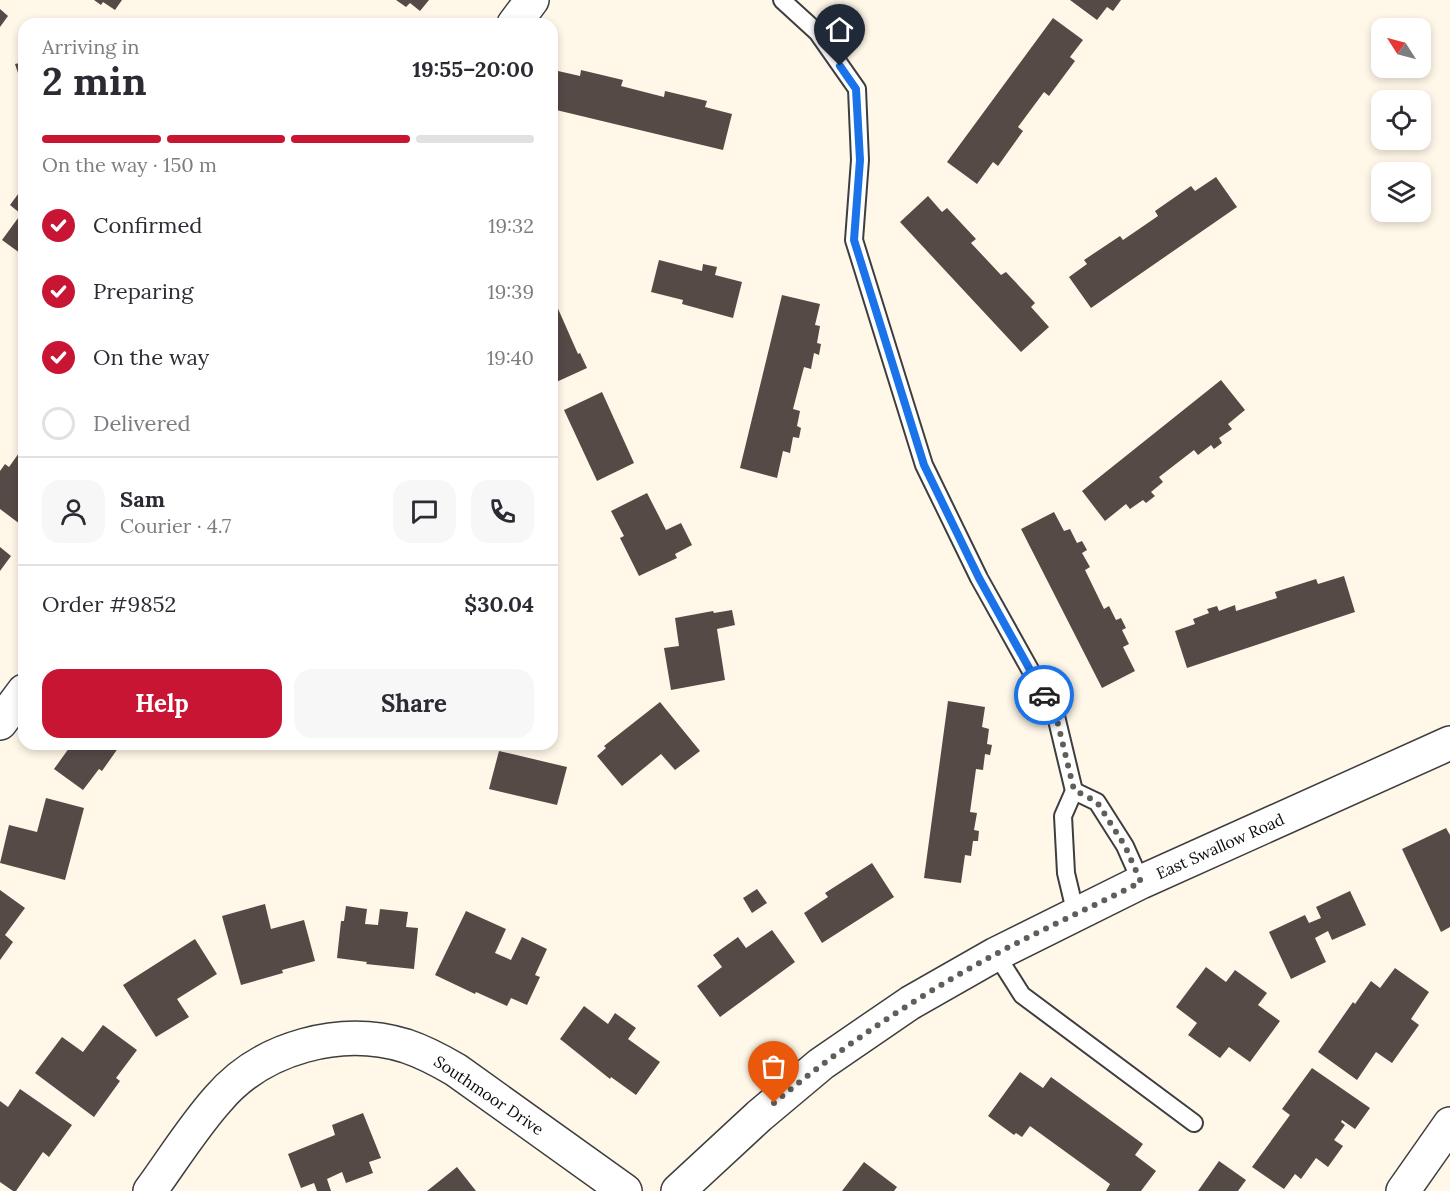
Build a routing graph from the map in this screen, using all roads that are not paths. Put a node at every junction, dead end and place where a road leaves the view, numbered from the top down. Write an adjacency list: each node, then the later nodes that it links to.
1 (532, 0): 3 (street)
2 (782, 0): 7 (lane)
3 (518, 18)
4 (18, 699): 5 (street)
5 (0, 723)
6 (1450, 743): 8 (street, East Swallow Road)
7 (1074, 790): 8 (lane); 9 (lane)
8 (1141, 882): 9 (street, East Swallow Road)
9 (1076, 915): 10 (street, East Swallow Road)
10 (996, 954): 11 (lane); 15 (street, East Swallow Road)
11 (1194, 1123)
12 (1450, 1124): 16 (street)
13 (150, 1191): 14 (street, Southmoor Drive)
14 (625, 1191)
15 (678, 1191)
16 (1403, 1191)

